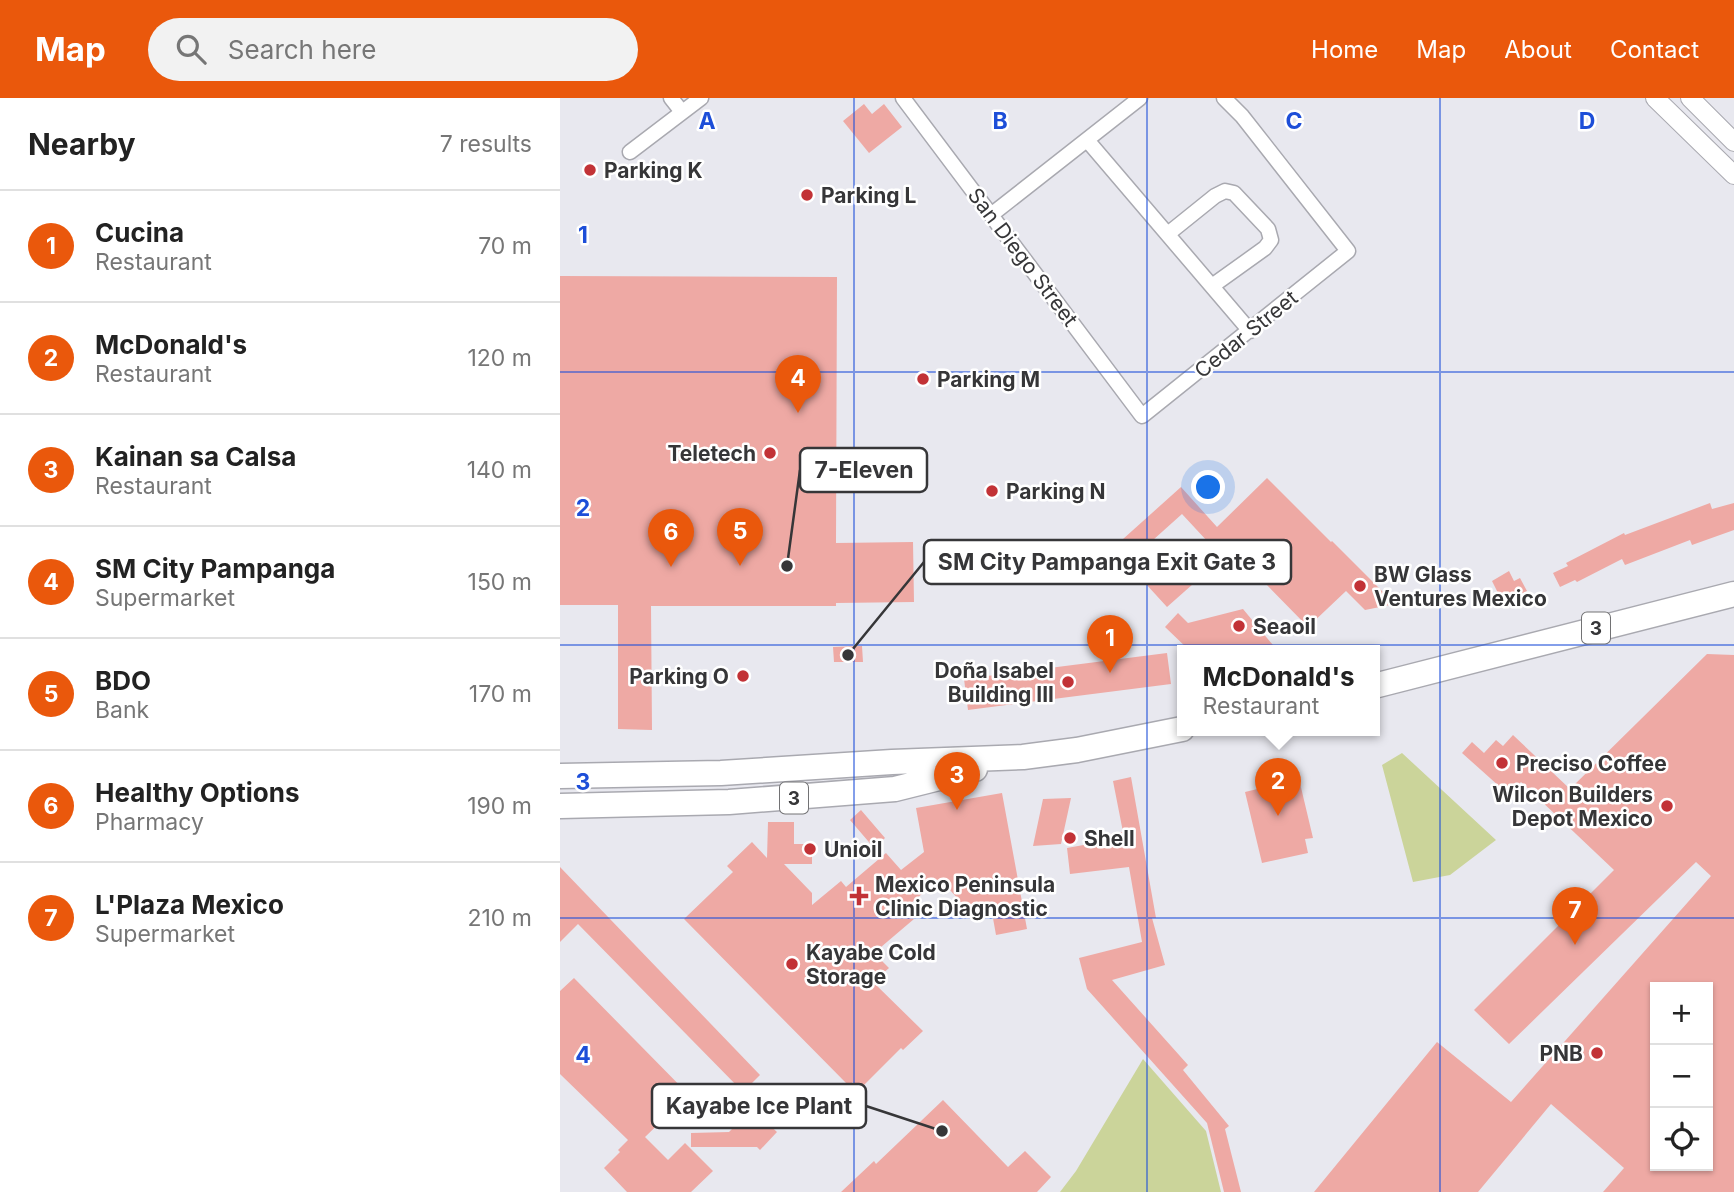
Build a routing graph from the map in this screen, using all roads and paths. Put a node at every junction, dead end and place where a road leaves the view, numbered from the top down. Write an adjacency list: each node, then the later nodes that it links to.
1 (671, 98): 8 (street)
2 (701, 98): 8 (street)
3 (903, 98): 13 (street, San Diego Street)
4 (1140, 98): 9 (street)
5 (1224, 98): 16 (street, Cedar Street)
6 (1655, 98): 12 (street)
7 (1690, 98): 10 (street)
8 (682, 112): 11 (street)
9 (1087, 140): 13 (street); 14 (street)
10 (1734, 142)
11 (630, 152)
12 (1734, 175)
13 (991, 215): 17 (street, San Diego Street)
14 (1169, 233): 15 (street); 15 (street)
15 (1212, 286): 16 (street)
16 (1250, 331): 17 (street, Cedar Street)
17 (1142, 416)
18 (1734, 594): 19 (highway, 3)
19 (1380, 684)
20 (1177, 730): 21 (highway, 3)
21 (1023, 757): 22 (highway, 3); 24 (highway, 3)
22 (663, 775): 23 (highway, 3); 24 (highway)
23 (560, 776)
24 (664, 804): 25 (highway, 3)
25 (560, 806)

